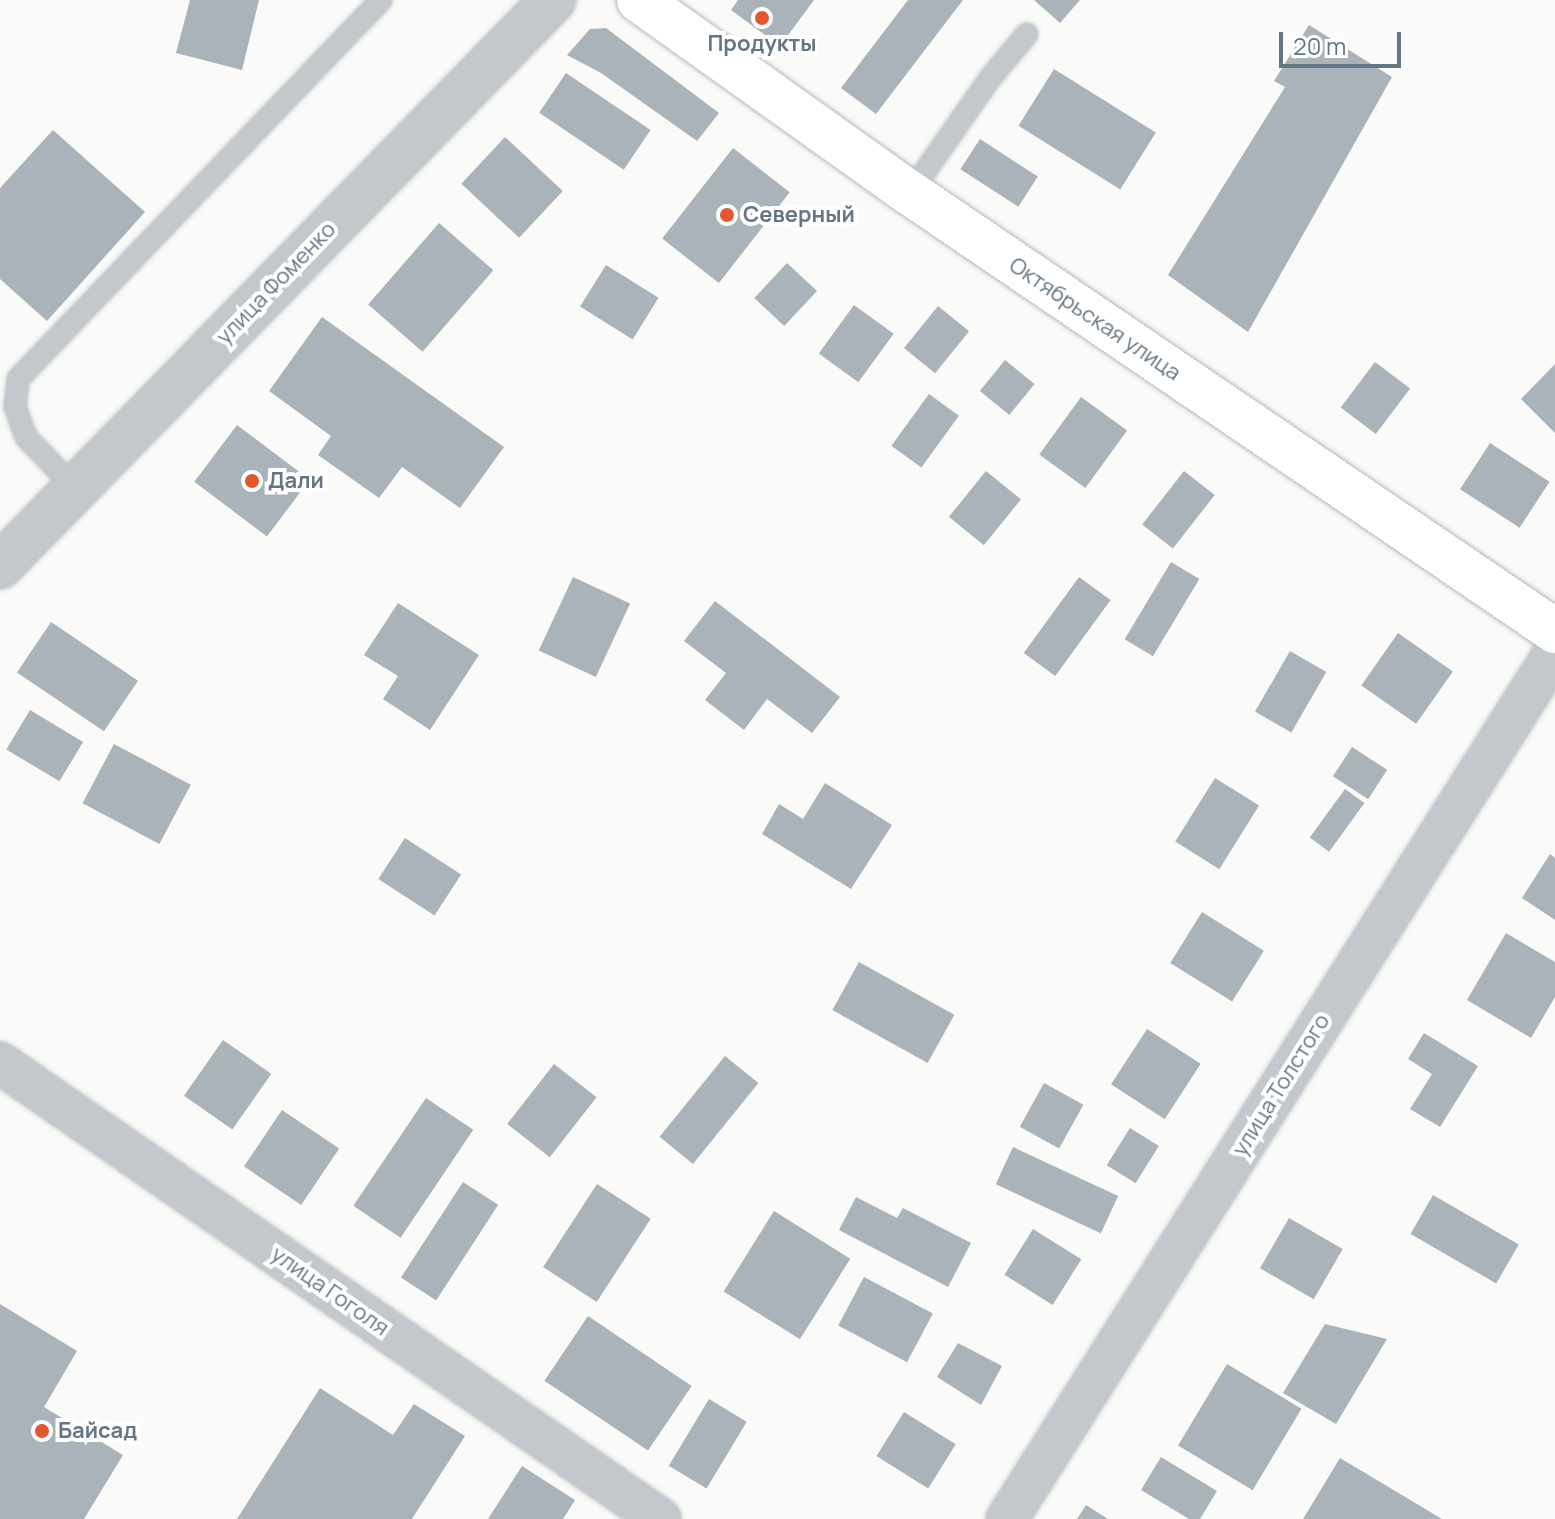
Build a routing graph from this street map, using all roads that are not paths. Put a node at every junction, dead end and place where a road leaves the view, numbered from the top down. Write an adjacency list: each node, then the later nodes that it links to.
1 (381, 0): 6 (lane)
2 (553, 0): 6 (street, улица Фоменко)
3 (639, 0): 5 (main road, Октябрьская улица)
4 (1027, 34): 5 (lane)
5 (910, 193): 8 (main road, Октябрьская улица)
6 (76, 489): 7 (street, улица Фоменко)
7 (0, 566)
8 (1555, 631)
9 (1555, 652): 12 (street, улица Толстого)
10 (0, 1063): 11 (street, улица Гоголя)
11 (660, 1519)
12 (1007, 1519)

